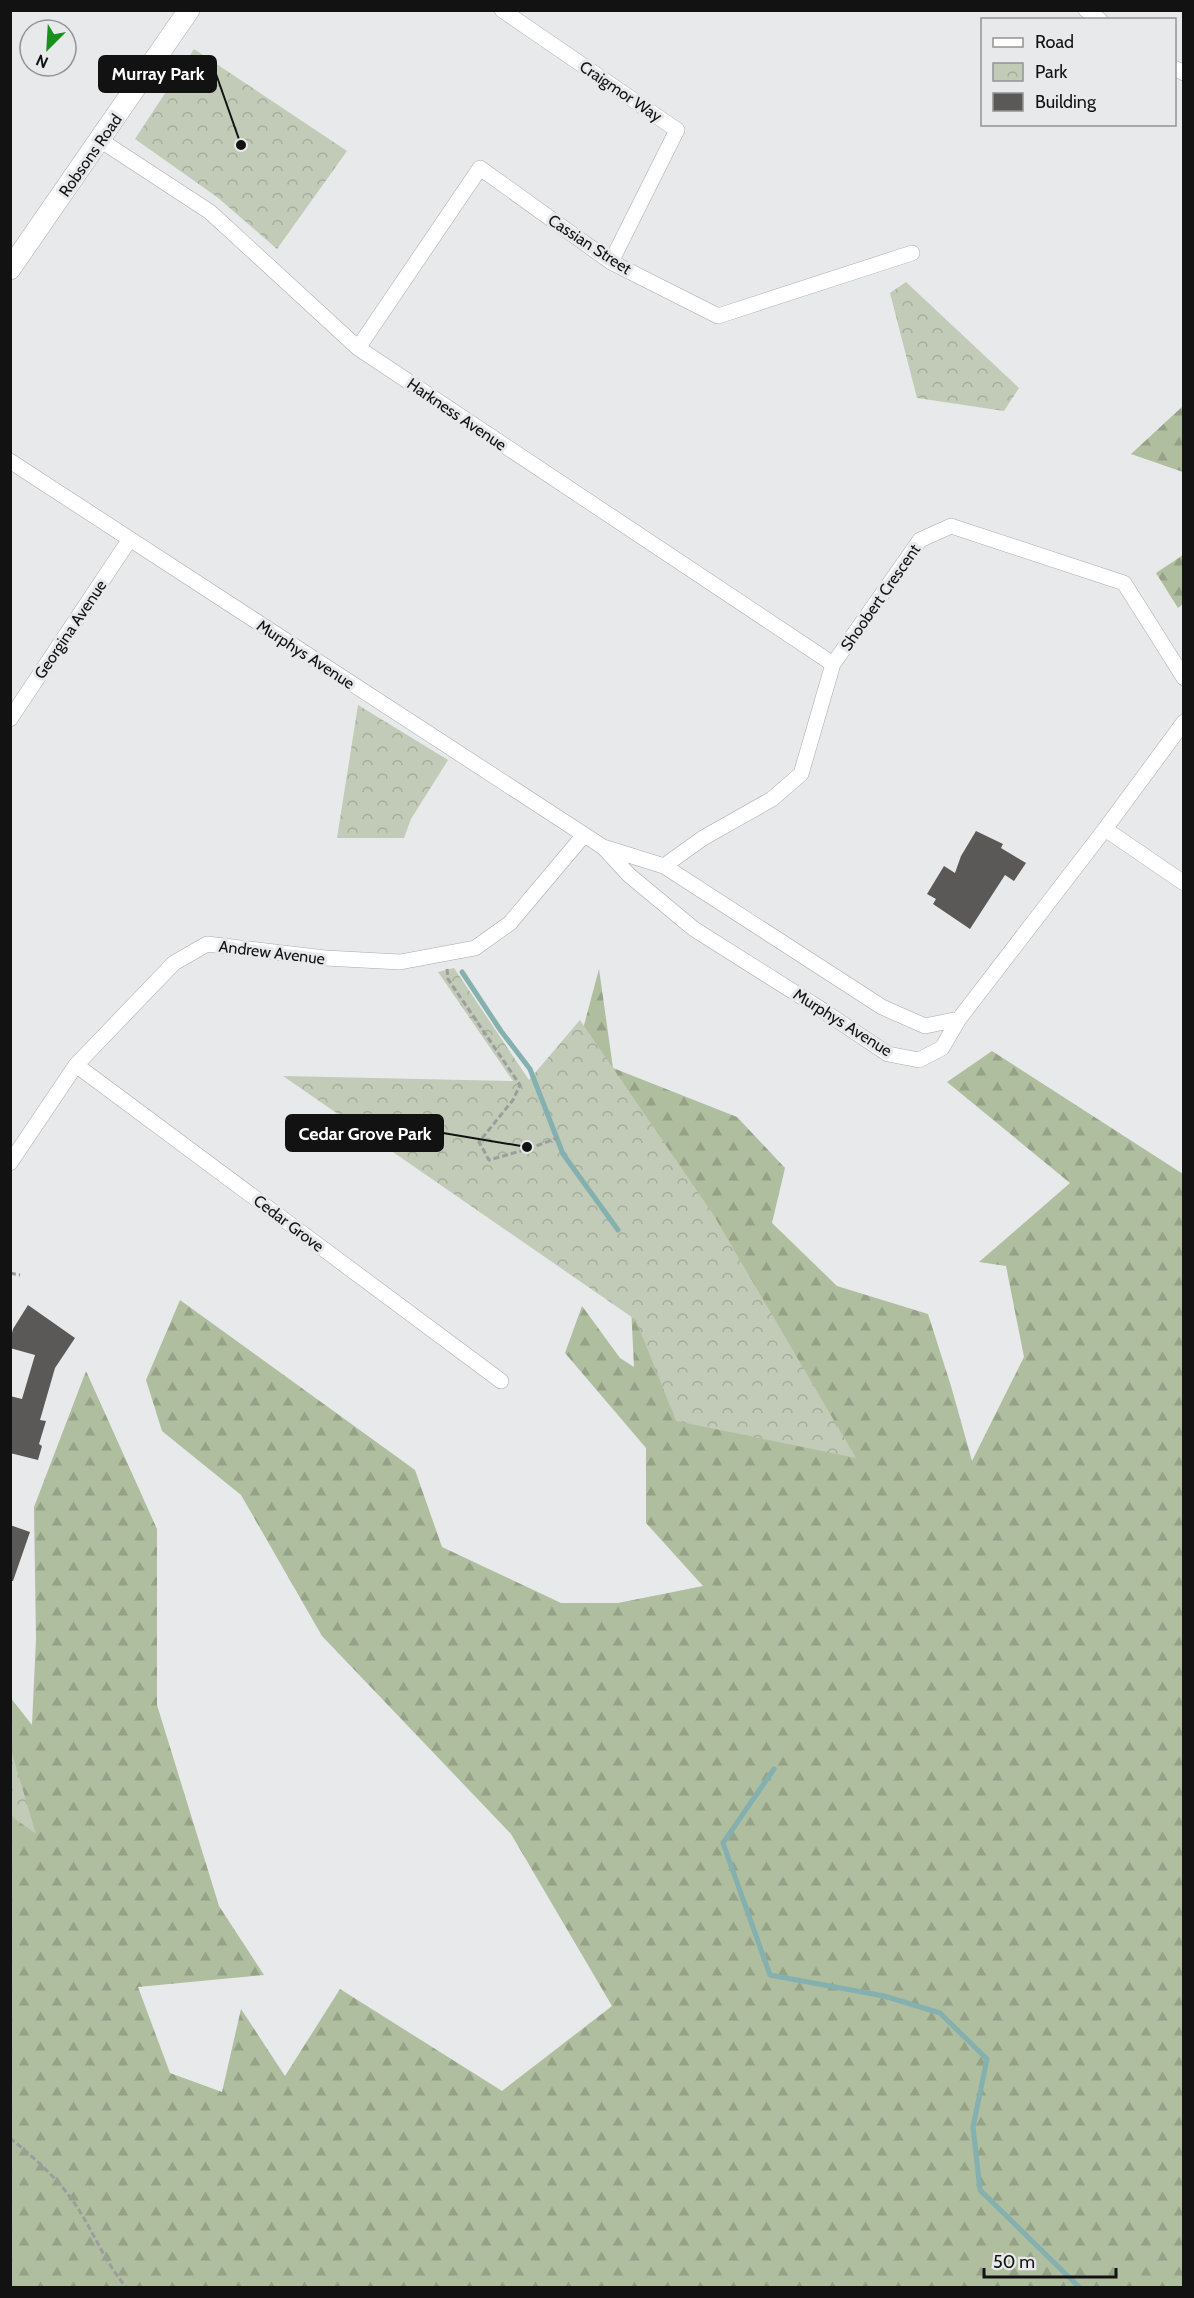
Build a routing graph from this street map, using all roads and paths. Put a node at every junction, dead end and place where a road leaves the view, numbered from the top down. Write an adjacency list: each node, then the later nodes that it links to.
1 (189, 10): 3 (main road, Robsons Road)
2 (502, 10): 5 (street, Craigmor Way)
3 (100, 140): 6 (main road, Robsons Road); 7 (street, Harkness Avenue)
4 (912, 253): 5 (street, Cassian Street)
5 (610, 262): 7 (street, Cassian Street)
6 (10, 269)
7 (358, 348): 10 (street, Harkness Avenue)
8 (10, 461): 9 (street, Murphys Avenue)
9 (130, 539): 12 (street, Georgina Avenue); 15 (street, Murphys Avenue)
10 (833, 664): 11 (street, Shoobert Crescent); 17 (street, Shoobert Crescent)
11 (1184, 678)
12 (10, 719)
13 (1184, 722): 14 (street)
14 (1106, 829): 18 (street); 20 (street)
15 (584, 835): 16 (street, Murphys Avenue); 19 (street, Andrew Avenue)
16 (603, 847): 17 (street, Murphys Avenue); 20 (street, Murphys Avenue)
17 (664, 866): 20 (street, Murphys Avenue)
18 (1184, 883)
19 (446, 952): 21 (street, Andrew Avenue); 22 (path)
20 (959, 1019)
21 (76, 1065): 23 (street, Andrew Avenue); 26 (street, Cedar Grove)
22 (557, 1138)
23 (10, 1163)
24 (10, 1273): 25 (path)
25 (20, 1275)
26 (501, 1381)
27 (10, 2138): 28 (path)
28 (127, 2288)

